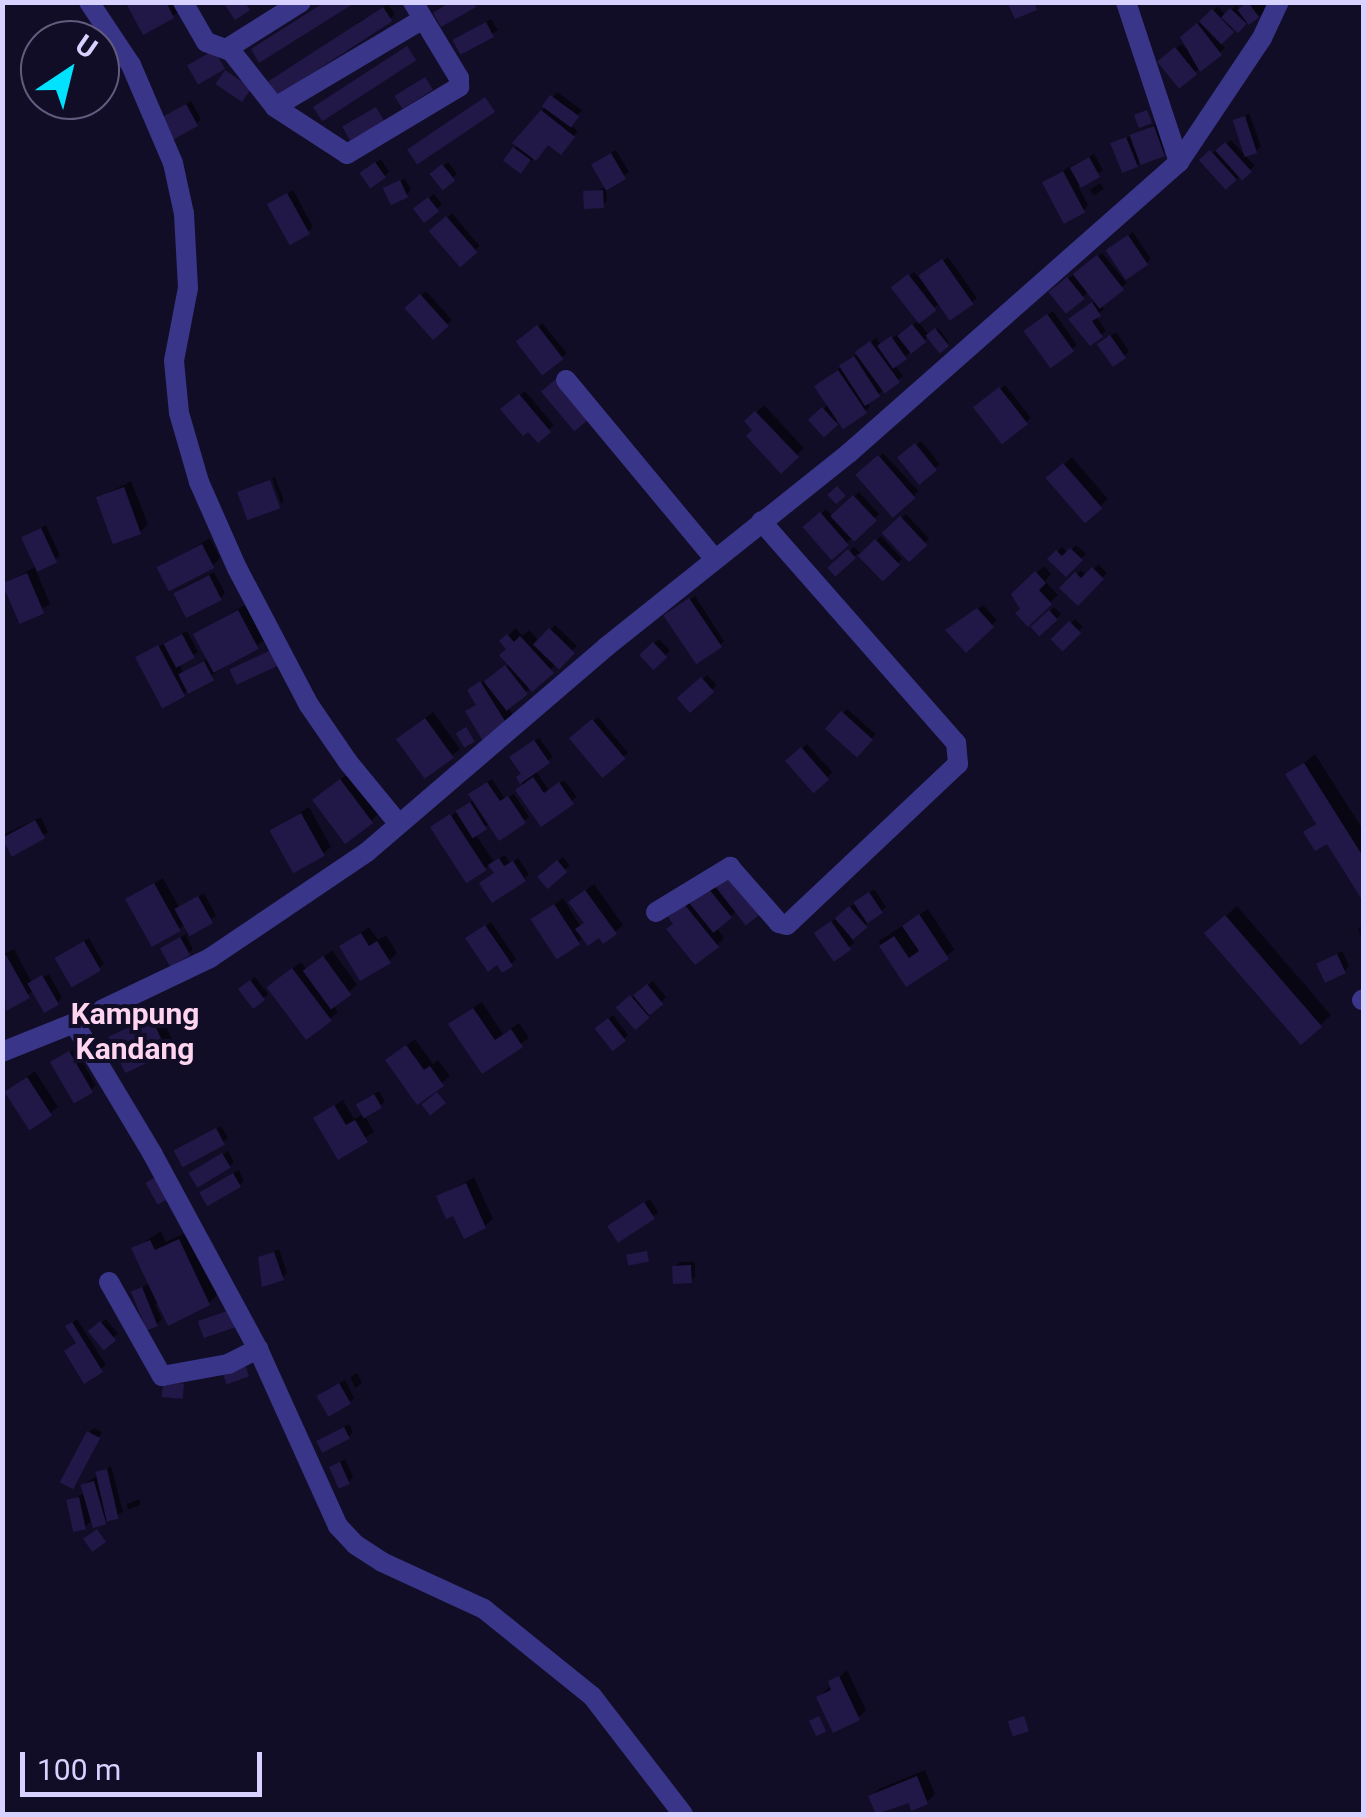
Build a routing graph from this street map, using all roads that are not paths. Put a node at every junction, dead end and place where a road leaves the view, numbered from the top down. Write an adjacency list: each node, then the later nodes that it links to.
1 (90, 2): 13 (street)
2 (183, 2): 7 (street)
3 (301, 2): 7 (street)
4 (1126, 2): 9 (street)
5 (1278, 2): 9 (street)
6 (418, 11): 8 (street); 8 (street)
7 (228, 48): 8 (street)
8 (275, 107)
9 (1179, 162): 11 (street)
10 (566, 380): 12 (street)
11 (760, 521): 12 (street); 14 (street)
12 (714, 558): 13 (street)
13 (399, 824): 15 (street)
14 (656, 912)
15 (74, 1022): 16 (street); 18 (street)
16 (2, 1052)
17 (109, 1282): 18 (street)
18 (258, 1349): 19 (street)
19 (683, 1814)

